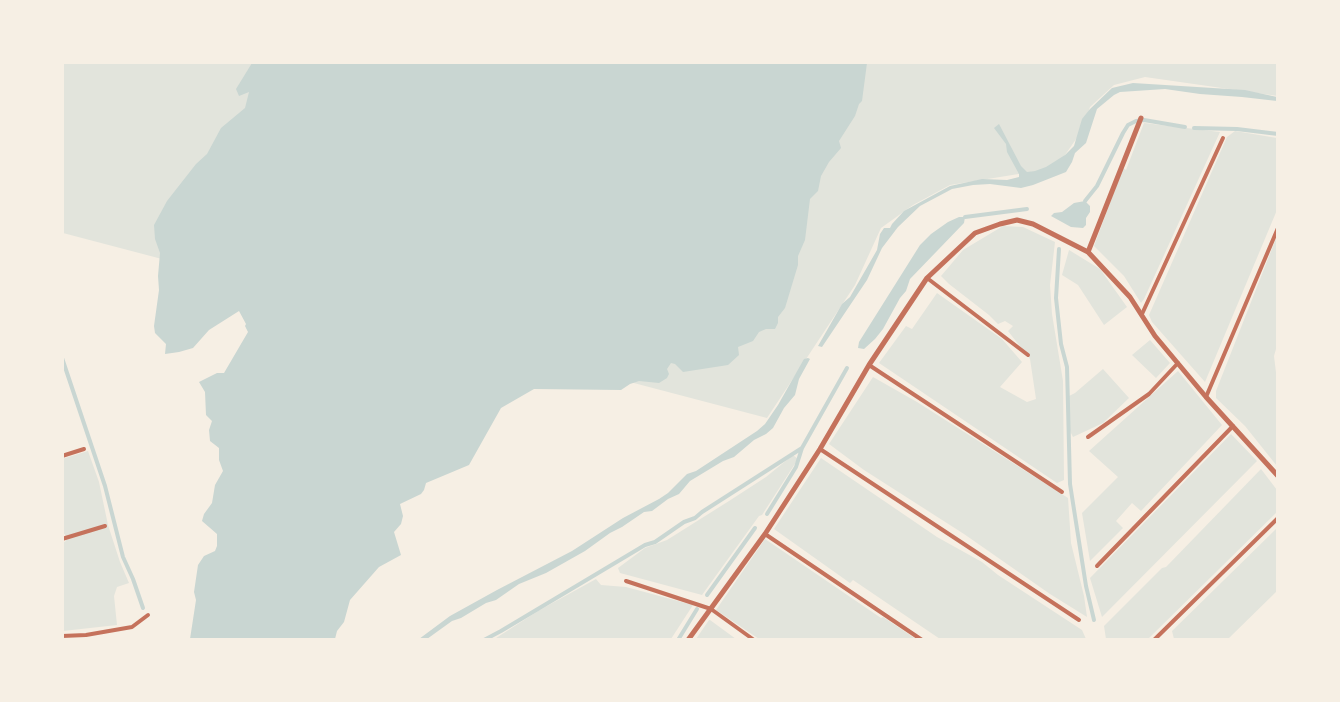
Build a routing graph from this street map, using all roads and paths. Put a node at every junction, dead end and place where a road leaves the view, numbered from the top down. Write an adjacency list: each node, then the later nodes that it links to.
1 (1141, 118): 4 (street)
2 (1223, 138): 6 (lane)
3 (1278, 228): 10 (lane)
4 (1088, 252): 5 (street); 6 (street)
5 (927, 278): 7 (lane); 9 (street)
6 (1142, 314): 8 (street)
7 (1028, 355)
8 (1178, 363): 10 (street); 12 (lane)
9 (869, 365): 13 (street); 17 (lane)
10 (1206, 397): 11 (street)
11 (1233, 426): 16 (street); 22 (lane)
12 (1088, 437)
13 (820, 448): 20 (street); 26 (lane)
14 (84, 449): 15 (lane)
15 (62, 456)
16 (1278, 476)
17 (1062, 492)
18 (1278, 518): 31 (lane)
19 (105, 526): 21 (lane)
20 (764, 534): 24 (street); 30 (lane)
21 (64, 538)
22 (1097, 566)
23 (626, 581): 24 (lane)
24 (711, 609): 28 (street); 29 (lane)
25 (148, 615): 27 (lane)
26 (1079, 620)
27 (62, 636)
28 (688, 640)
29 (754, 640)
30 (922, 640)
31 (1154, 640)

